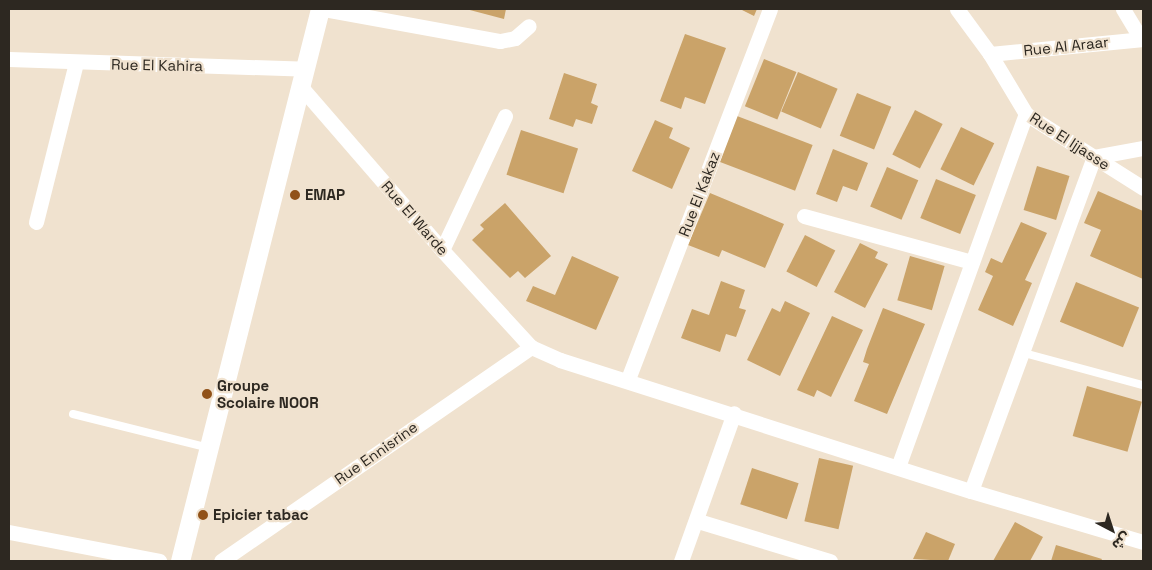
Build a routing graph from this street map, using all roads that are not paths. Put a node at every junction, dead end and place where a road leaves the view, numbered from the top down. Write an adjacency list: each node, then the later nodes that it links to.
1 (320, 9): 11 (street)
2 (324, 9): 6 (street)
3 (770, 9): 23 (street, Rue El Kakaz)
4 (957, 9): 8 (street, Rue El Ijjasse)
5 (1123, 9): 7 (street)
6 (529, 26)
7 (1142, 39): 8 (street, Rue Al Araar)
8 (990, 54): 12 (street, Rue El Ijjasse)
9 (9, 60): 10 (street, Rue El Kahira)
10 (76, 63): 11 (street, Rue El Kahira); 18 (street)
11 (304, 78): 19 (street, Rue El Warde); 27 (street)
12 (1026, 114): 15 (street, Rue El Ijjasse); 20 (street)
13 (505, 116): 19 (street)
14 (1143, 148): 15 (street)
15 (1094, 157): 16 (street, Rue El Ijjasse); 22 (street)
16 (1143, 188)
17 (804, 216): 20 (street)
18 (36, 222)
19 (442, 250): 21 (street, Rue El Warde)
20 (972, 262): 28 (street)
21 (531, 347): 23 (street); 35 (street, Rue Ennisrine)
22 (1024, 353): 24 (lane); 29 (street)
23 (628, 379): 25 (street)
24 (1143, 385)
25 (734, 413): 28 (street); 30 (street)
26 (73, 414): 27 (lane)
27 (209, 448): 34 (street)
28 (898, 467): 29 (street)
29 (971, 491): 32 (street)
30 (698, 521): 36 (street); 37 (street)
31 (9, 532): 33 (street)
32 (1143, 542)
33 (159, 561)
34 (180, 561)
35 (221, 561)
36 (681, 561)
37 (830, 561)

